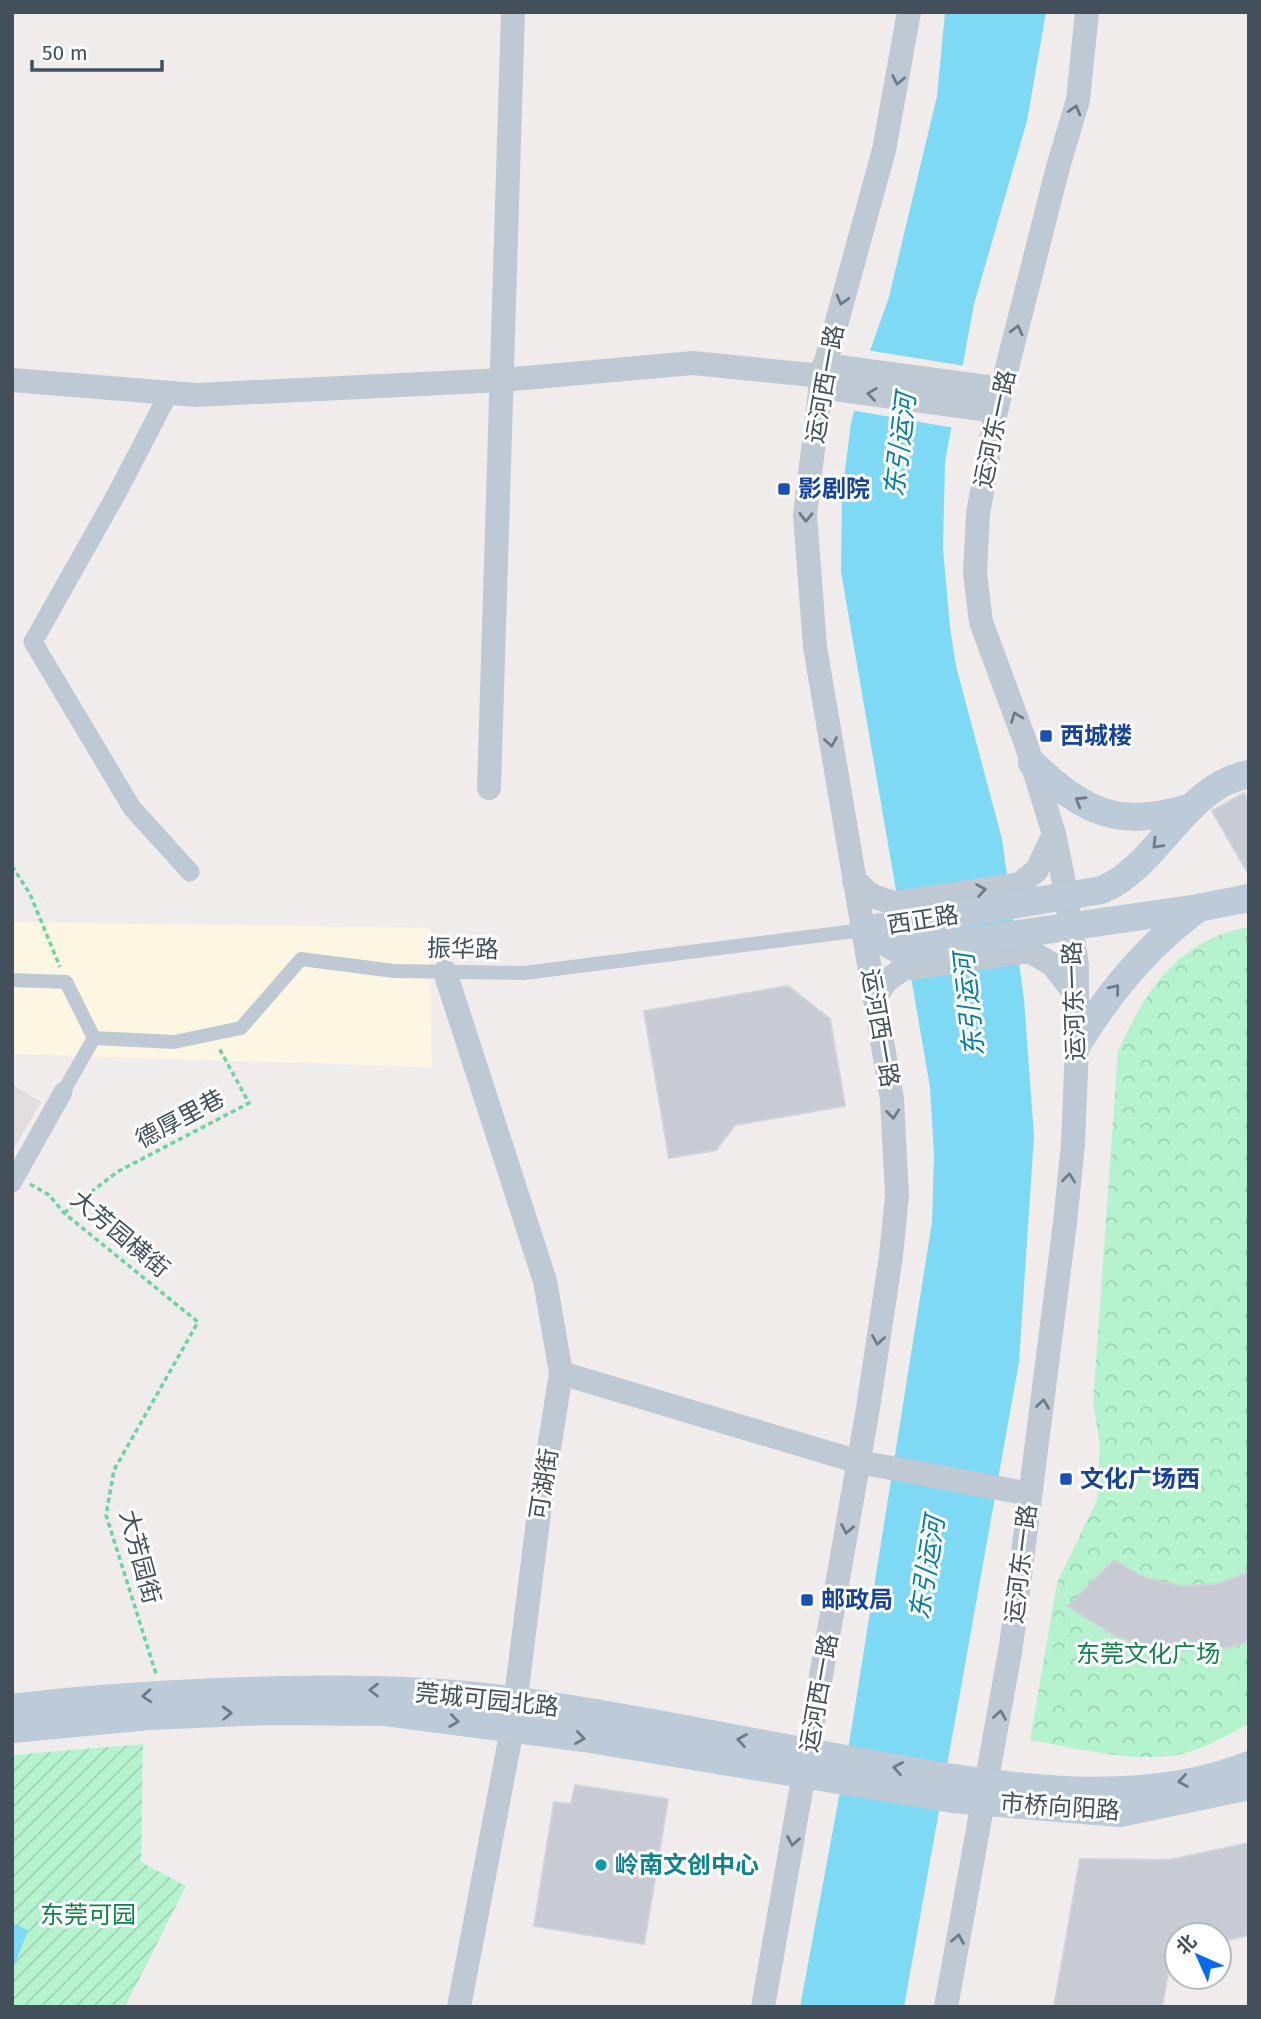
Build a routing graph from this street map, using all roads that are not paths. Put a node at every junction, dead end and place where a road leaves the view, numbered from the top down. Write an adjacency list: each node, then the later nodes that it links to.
1 (513, 12): 6 (street)
2 (909, 12): 4 (street, 运河西一路, one-way to 4)
3 (1087, 12): 8 (street, 运河东一路, one-way to 3)
4 (828, 377): 6 (street); 8 (street); 15 (street, 运河西一路, one-way to 15)
5 (12, 380): 7 (street)
6 (503, 380): 7 (street); 11 (street)
7 (169, 393): 14 (street)
8 (999, 400): 9 (street, 运河东一路, one-way to 8)
9 (1032, 763): 12 (main road, one-way to 9); 13 (street, 运河东一路)
10 (1249, 774): 12 (main road, 西正路)
11 (489, 788)
12 (1192, 807): 17 (main road, 西正路, one-way to 17)
13 (1054, 834): 16 (street); 17 (street, 运河东一路)
14 (190, 872)
15 (854, 880): 20 (street); 22 (street, 运河西一路)
16 (1021, 894): 17 (main road, 西正路); 20 (main road, 西正路)
17 (1066, 897): 21 (street, 运河东一路)
18 (1249, 898): 19 (main road, 西正路)
19 (1198, 908): 21 (main road, 西正路); 30 (main road, one-way to 19)
20 (895, 913): 22 (main road, 西正路)
21 (1071, 925): 23 (main road, 西正路); 27 (street, 运河东一路)
22 (863, 930): 24 (main road, 西正路); 25 (street, 振华路); 28 (street, 运河西一路)
23 (1028, 942): 24 (main road, 西正路); 27 (street)
24 (902, 960): 28 (street)
25 (445, 972): 29 (street, 振华路); 33 (street, 可湖街)
26 (12, 980): 29 (street)
27 (1077, 996): 30 (street, 运河东一路)
28 (875, 998): 34 (street, 运河西一路, one-way to 34)
29 (94, 1038): 31 (street)
30 (1077, 1045): 35 (street, 运河东一路, one-way to 30)
31 (63, 1092): 32 (street)
32 (14, 1180)
33 (561, 1373): 34 (street); 36 (street, 可湖街)
34 (859, 1462): 35 (street); 40 (street, 运河西一路, one-way to 40)
35 (1030, 1494): 44 (street, 运河东一路, one-way to 35)
36 (515, 1700): 37 (main road, 莞城可园北路, one-way to 37); 39 (street, 可湖街); 40 (main road, 莞城可园北路, one-way to 36)
37 (12, 1708)
38 (12, 1729): 39 (main road, 莞城可园北路, one-way to 39)
39 (512, 1729): 40 (main road, 莞城可园北路, one-way to 40); 45 (street, 可湖街)
40 (807, 1763): 43 (main road, 莞城可园北路); 46 (street, 运河西一路, one-way to 46)
41 (1249, 1765): 44 (main road, 市桥向阳路, one-way to 44)
42 (1249, 1786): 44 (main road, 市桥向阳路)
43 (954, 1789): 44 (main road, 市桥向阳路)
44 (987, 1792): 47 (street, 运河东一路, one-way to 44)
45 (459, 2007)
46 (763, 2007)
47 (946, 2007)

